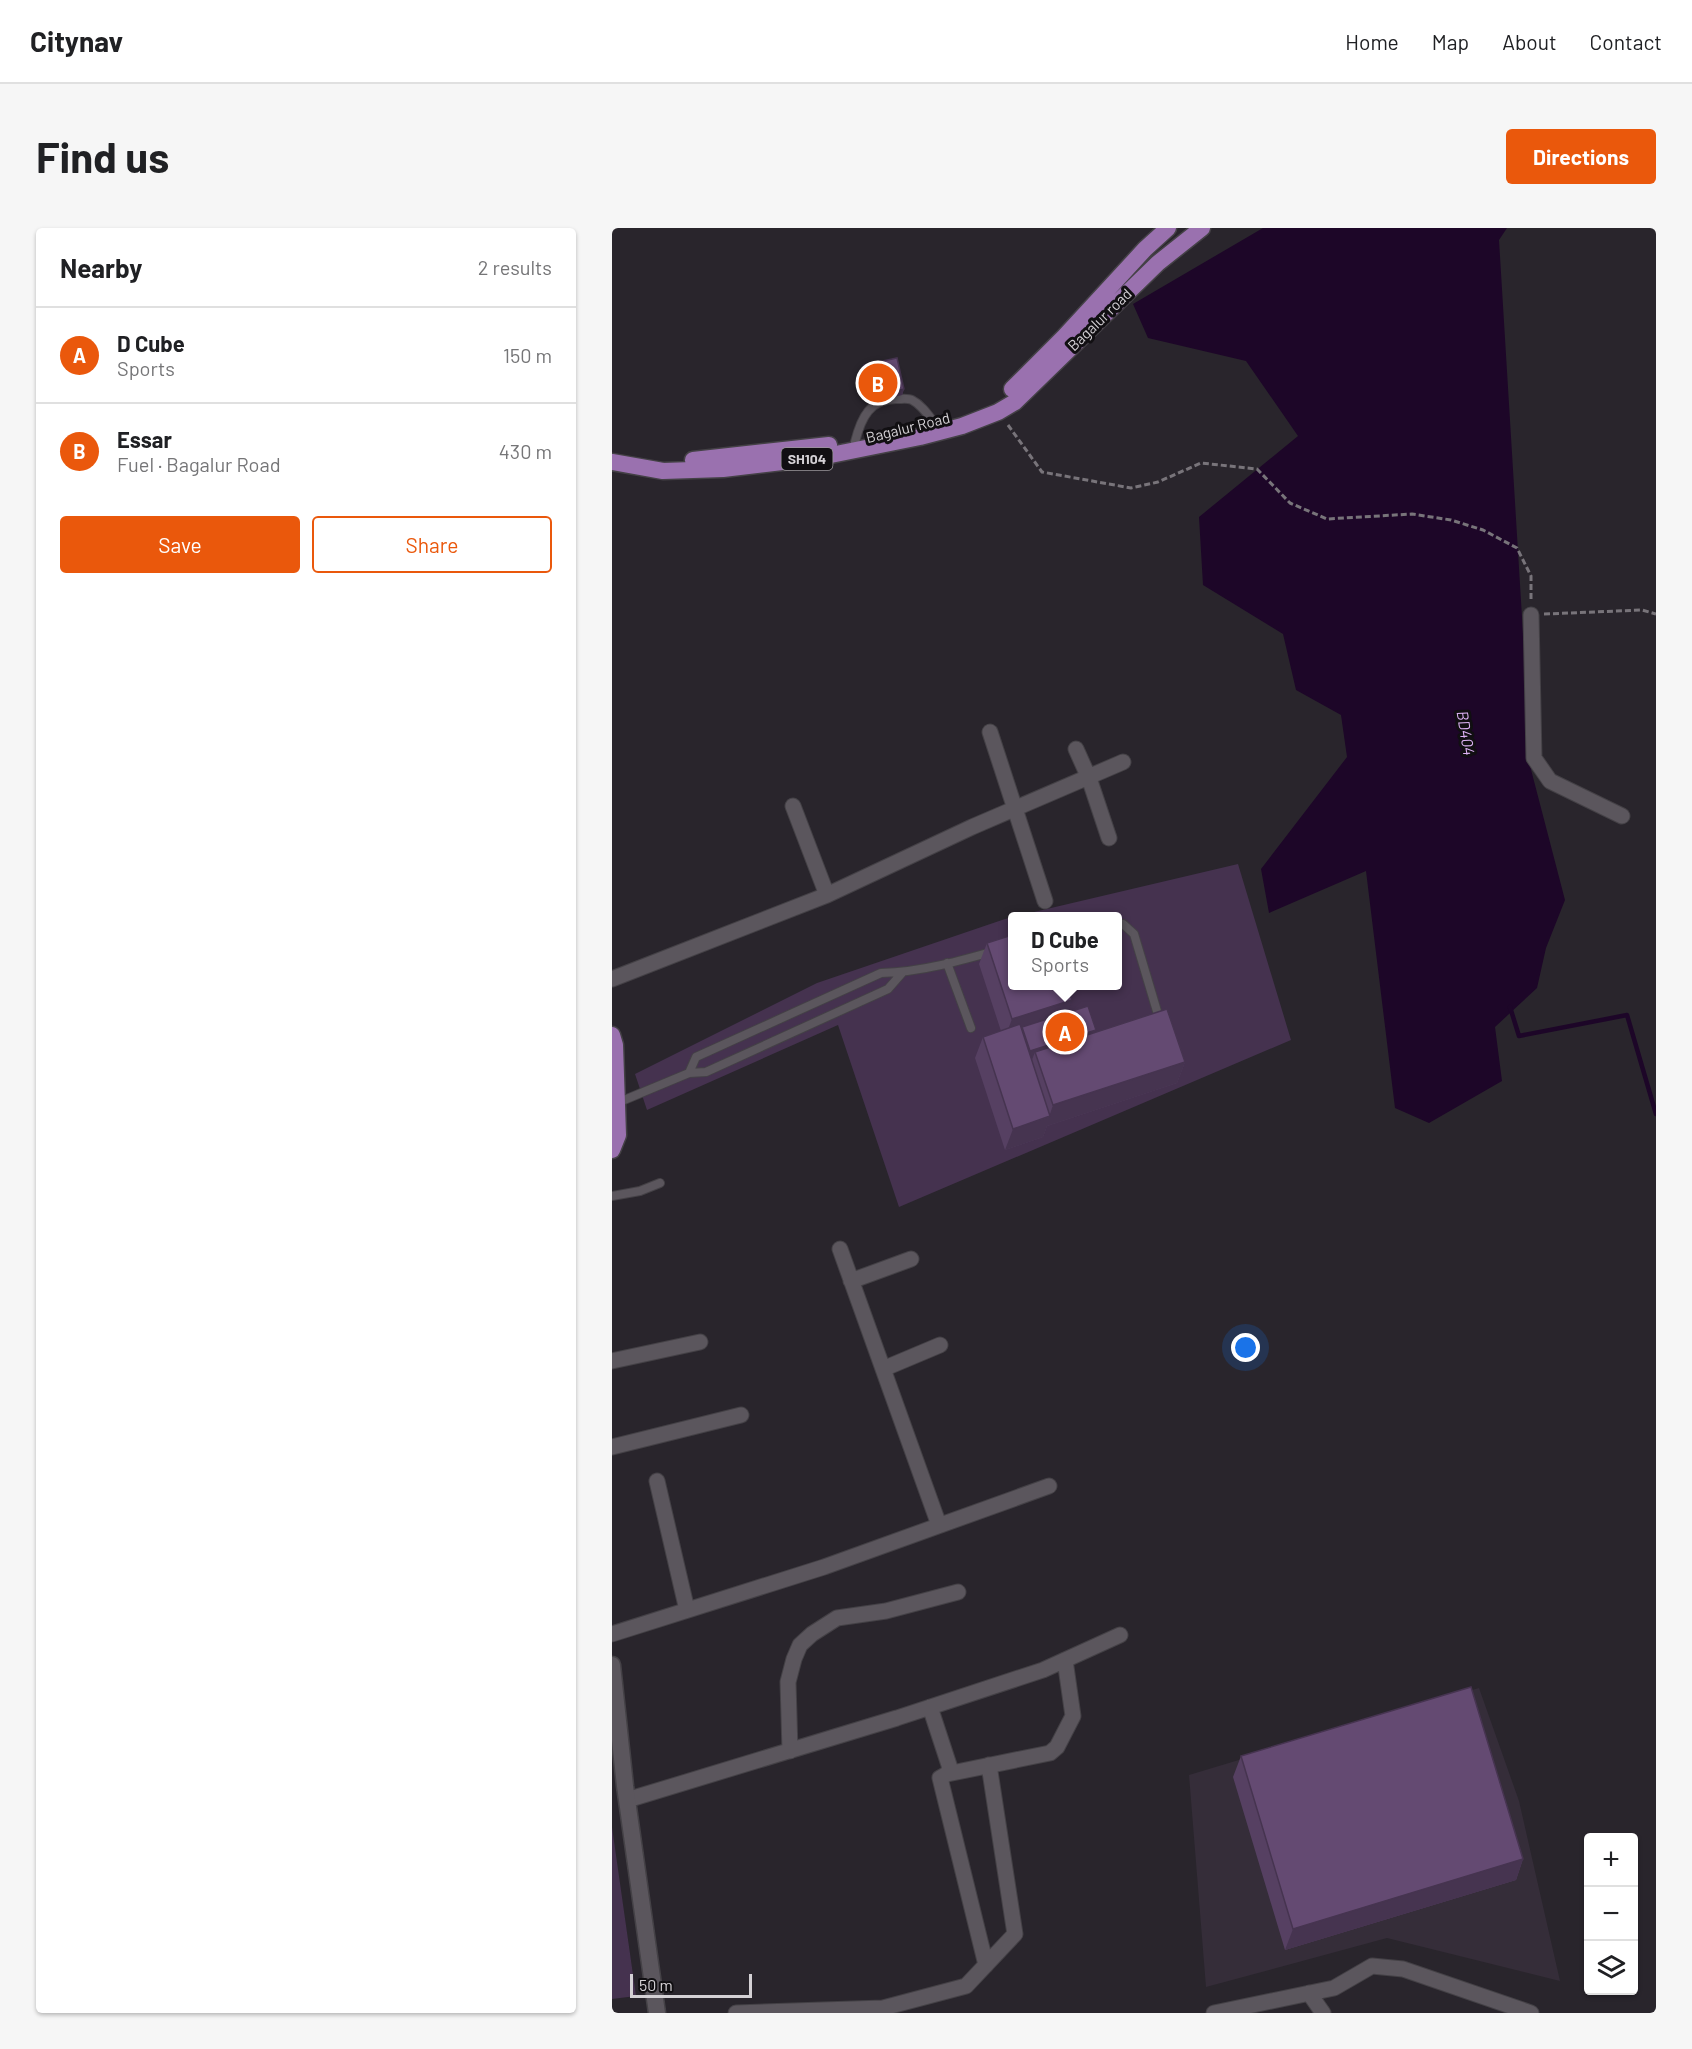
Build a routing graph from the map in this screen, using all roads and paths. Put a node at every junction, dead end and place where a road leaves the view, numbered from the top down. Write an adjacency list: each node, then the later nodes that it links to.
1 (1168, 228): 3 (main road, Bagalur Road / SH104)
2 (1202, 228): 3 (main road, Bagalur road / SH104)
3 (995, 407): 4 (main road, Bagalur Road / SH104); 7 (main road, Bagalur Road / SH104); 9 (path)
4 (936, 424): 5 (main road, Bagalur Road / SH104); 5 (lane)
5 (855, 442): 6 (main road, Bagalur Road / SH104)
6 (612, 451)
7 (612, 462)
8 (1656, 614): 9 (path)
9 (1531, 615): 16 (street)
10 (990, 732): 15 (street)
11 (1076, 749): 13 (street)
12 (1123, 762): 13 (street)
13 (1089, 778): 15 (street); 17 (street)
14 (793, 806): 18 (street)
15 (1015, 808): 18 (street); 19 (street)
16 (1622, 816)
17 (1109, 838)
18 (827, 895): 24 (street)
19 (1045, 901)
20 (1122, 924): 25 (lane)
21 (1008, 947): 22 (lane)
22 (947, 963): 23 (lane); 26 (lane)
23 (902, 973): 28 (lane); 28 (lane)
24 (612, 979)
25 (1160, 1018)
26 (971, 1028)
27 (612, 1035): 29 (main road)
28 (689, 1073): 29 (lane)
29 (617, 1103): 30 (main road)
30 (612, 1150)
31 (660, 1183): 32 (lane)
32 (612, 1196)
33 (840, 1248): 35 (street)
34 (911, 1259): 35 (street)
35 (851, 1281): 39 (street)
36 (700, 1342): 38 (street)
37 (940, 1345): 39 (street)
38 (612, 1361)
39 (883, 1369): 44 (street)
40 (741, 1415): 41 (street)
41 (612, 1447)
42 (657, 1481): 46 (street)
43 (1049, 1486): 44 (street)
44 (939, 1525): 46 (street)
45 (958, 1592): 52 (street)
46 (687, 1610): 47 (street)
47 (612, 1634)
48 (1120, 1635): 49 (street)
49 (1065, 1660): 51 (street); 53 (street)
50 (612, 1665): 55 (street)
51 (930, 1707): 52 (street); 54 (street)
52 (790, 1751): 55 (street)
53 (989, 1765): 54 (street); 56 (street)
54 (947, 1774): 56 (street)
55 (627, 1800): 59 (street)
56 (986, 1965): 58 (street)
57 (1309, 1993): 61 (street); 62 (street); 63 (street)
58 (888, 2011): 60 (street)
59 (657, 2013)
60 (736, 2013)
61 (1214, 2013)
62 (1323, 2013)
63 (1531, 2013)

